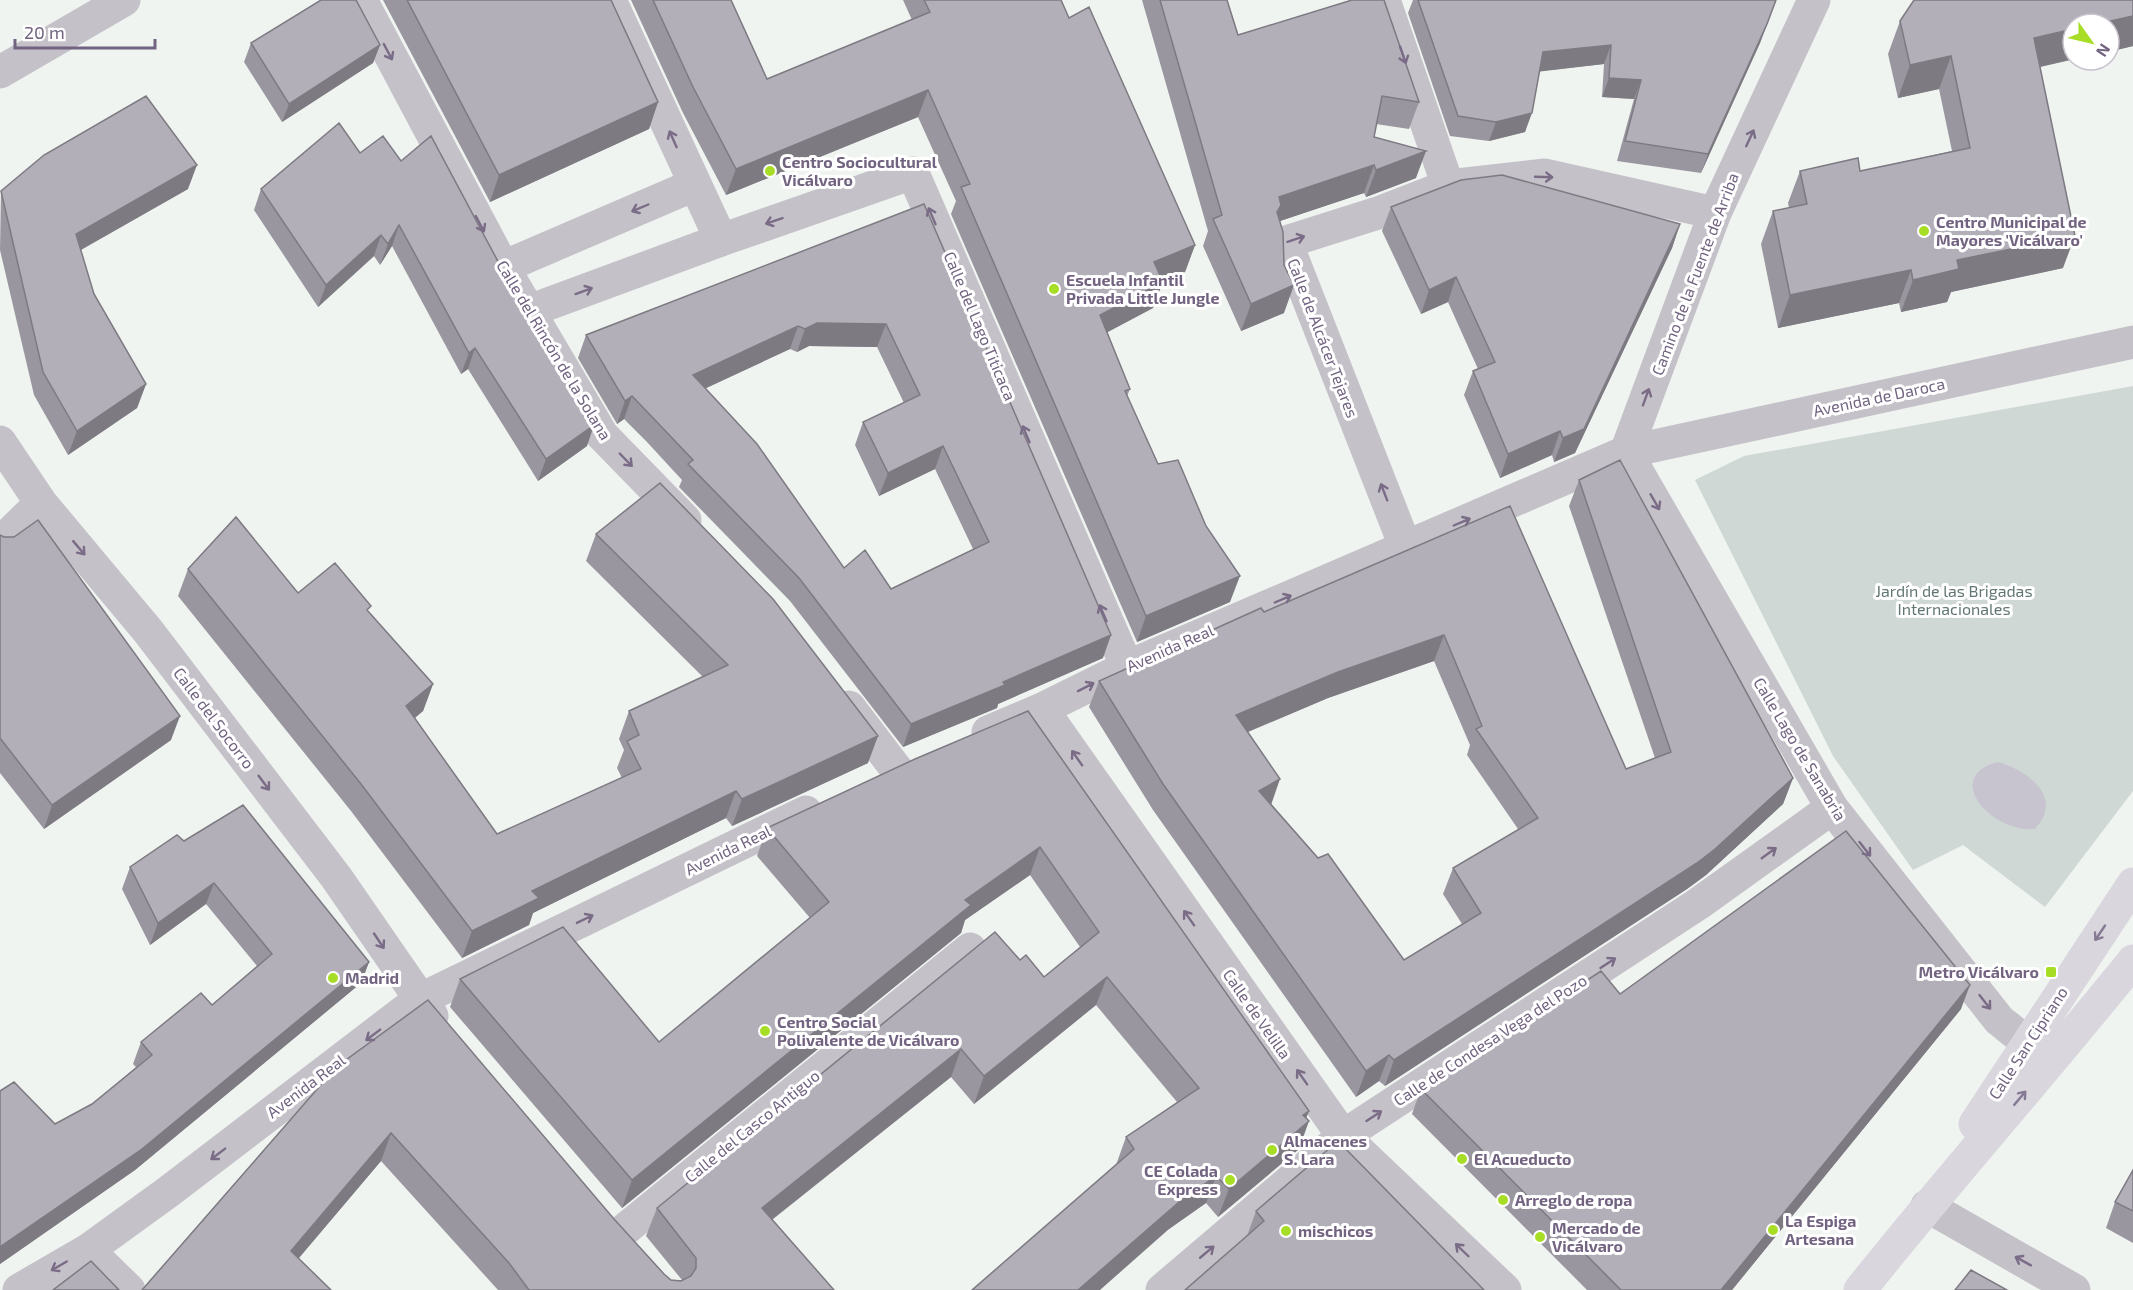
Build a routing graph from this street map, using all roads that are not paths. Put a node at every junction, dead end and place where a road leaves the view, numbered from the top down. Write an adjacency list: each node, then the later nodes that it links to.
1 (124, 0): 6 (street)
2 (361, 0): 11 (street, Calle del Rincón de la Solana, one-way to 11)
3 (610, 0): 7 (street, one-way to 3)
4 (1383, 0): 8 (street, one-way to 8)
5 (1814, 0): 9 (street, Camino de la Fuente de Arriba, one-way to 5)
6 (0, 72)
7 (694, 185): 10 (street); 11 (street, one-way to 11)
8 (1448, 186): 9 (street, Calle de Alcácer Tejares, one-way to 9); 19 (street, Calle de Alcácer Tejares, one-way to 8)
9 (1715, 213): 15 (street, Camino de la Fuente de Arriba, one-way to 9)
10 (721, 240): 12 (street, Calle del Lago Titicaca, one-way to 10); 20 (street, Calle del Lago Titicaca, one-way to 10)
11 (503, 267): 12 (street, Calle del Rincón de la Solana)
12 (529, 311): 18 (street, Calle del Rincón de la Solana, one-way to 18)
13 (2133, 342): 15 (street, Avenida de Daroca)
14 (0, 442): 16 (street, Calle del Socorro)
15 (1626, 452): 19 (street, Avenida Real, one-way to 15); 28 (street, Calle Lago de Sanabria, one-way to 28)
16 (41, 502): 17 (street); 32 (street, Calle del Socorro, one-way to 32)
17 (0, 543)
18 (710, 546)
19 (1405, 546): 20 (street, Avenida Real, one-way to 19)
20 (1127, 666): 22 (street, Avenida Real, one-way to 20)
21 (833, 687): 25 (street)
22 (1042, 709): 23 (street, Avenida Real); 36 (street, Calle de Velilla, one-way to 22)
23 (959, 744)
24 (928, 757): 25 (street)
25 (897, 770): 26 (street)
26 (865, 785)
27 (832, 800): 32 (street, Avenida Real, one-way to 27)
28 (1832, 808): 35 (street, Calle Lago de Sanabria, one-way to 35); 36 (street, Calle de Condesa Vega del Pozo, one-way to 28)
29 (2133, 884): 35 (street, Calle San Cipriano, one-way to 35)
30 (970, 949): 38 (street, Calle del Casco Antiguo)
31 (2133, 961): 34 (street, Calle San Cipriano)
32 (419, 1000): 33 (street, Calle del Socorro); 39 (street, Avenida Real, one-way to 39)
33 (452, 1040)
34 (2069, 1041): 35 (street, Calle Lago de Sanabria); 37 (street, Calle San Cipriano, one-way to 34)
35 (2029, 1042): 37 (street, Calle San Cipriano)
36 (1343, 1136): 42 (street, Calle de Condesa Vega del Pozo, one-way to 36); 43 (street, Calle de Velilla, one-way to 36)
37 (1927, 1206): 44 (street, Calle San Cipriano); 45 (street, one-way to 37)
38 (595, 1208)
39 (88, 1250): 40 (street, Avenida Real, one-way to 40); 41 (street)
40 (19, 1290)
41 (129, 1290)
42 (1162, 1290)
43 (1505, 1290)
44 (1860, 1290)
45 (2074, 1290)

